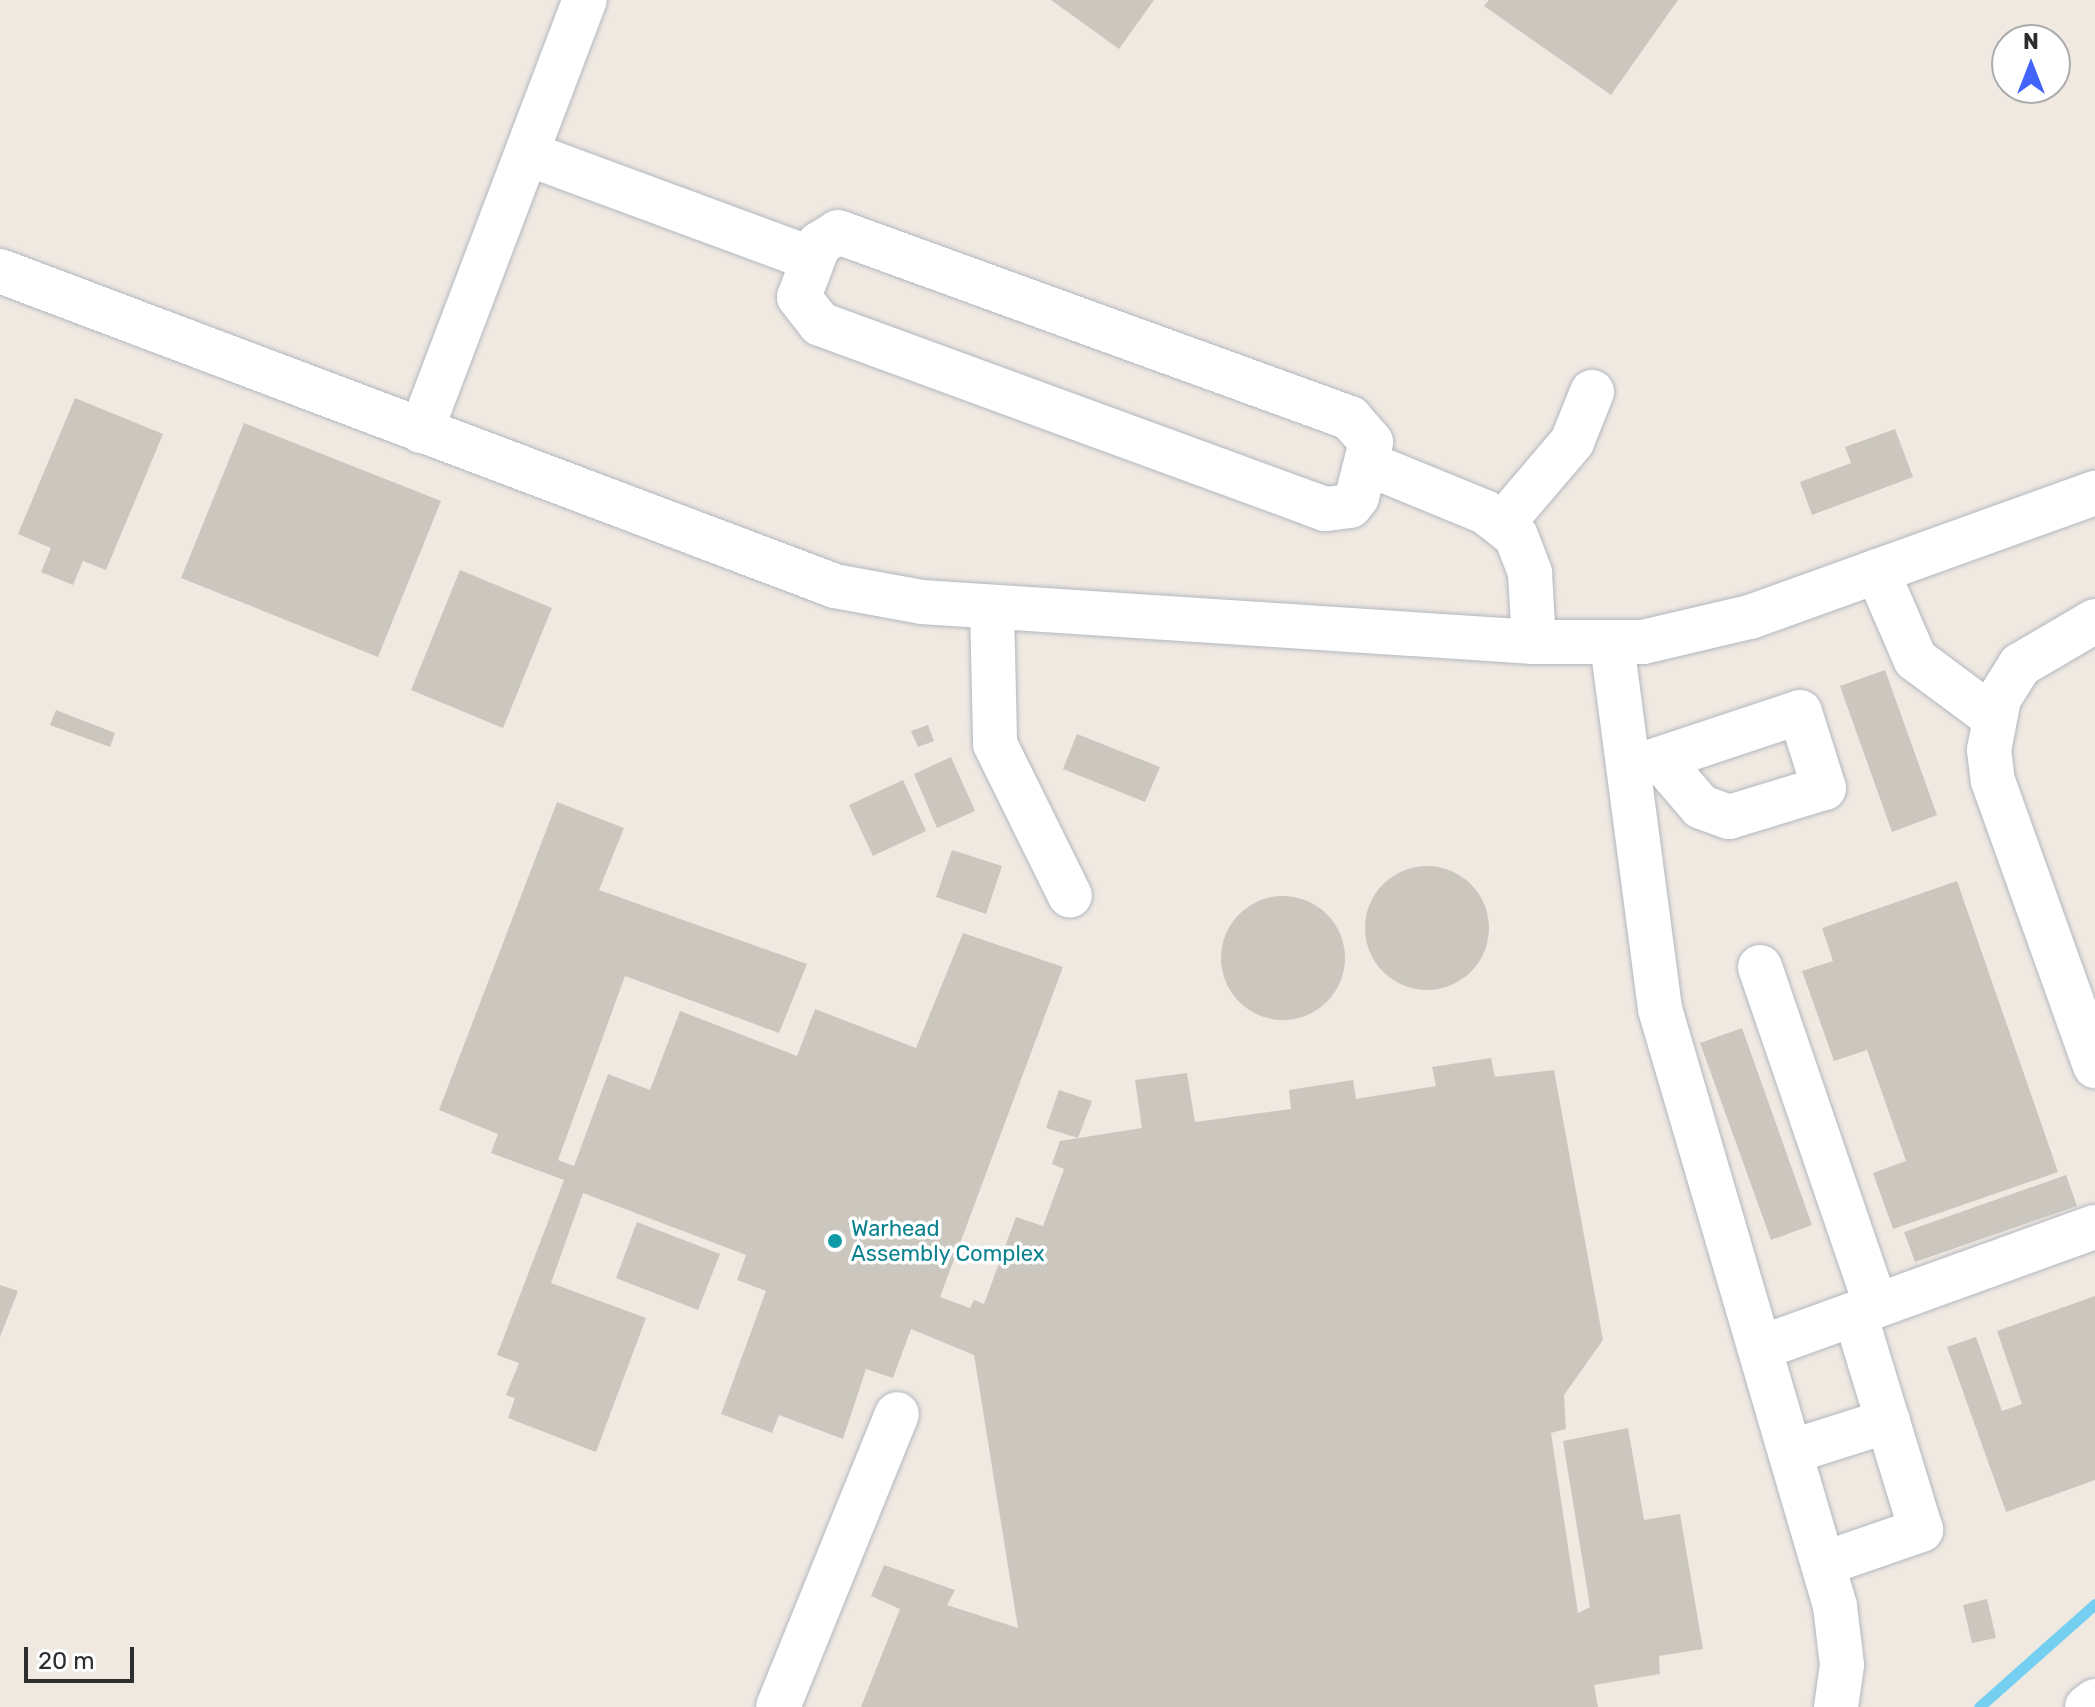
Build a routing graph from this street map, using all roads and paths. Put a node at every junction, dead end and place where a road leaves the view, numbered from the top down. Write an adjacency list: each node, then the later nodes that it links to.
1 (585, 0): 2 (lane)
2 (531, 155): 3 (lane); 6 (lane)
3 (812, 259): 7 (lane); 7 (lane)
4 (0, 271): 6 (lane)
5 (1592, 392): 9 (lane)
6 (421, 431): 11 (lane)
7 (1368, 464): 9 (lane)
8 (2095, 493): 10 (lane)
9 (1502, 524): 13 (lane)
10 (1877, 571): 14 (lane); 15 (lane)
11 (992, 607): 13 (lane); 16 (lane)
12 (2095, 621): 15 (lane)
13 (1534, 642): 14 (lane)
14 (1612, 644): 21 (lane)
15 (1993, 717): 18 (lane)
16 (1070, 896)
17 (1760, 967): 20 (lane)
18 (2095, 1066)
19 (2095, 1227): 20 (lane)
20 (1866, 1310): 21 (lane); 23 (lane)
21 (1760, 1348): 24 (lane)
22 (897, 1414): 27 (lane)
23 (1888, 1421): 24 (lane); 25 (lane)
24 (1790, 1452): 25 (lane)
25 (1823, 1564): 28 (lane)
26 (2095, 1701): 29 (lane)
27 (778, 1707)
28 (1836, 1707)
29 (2087, 1707)

